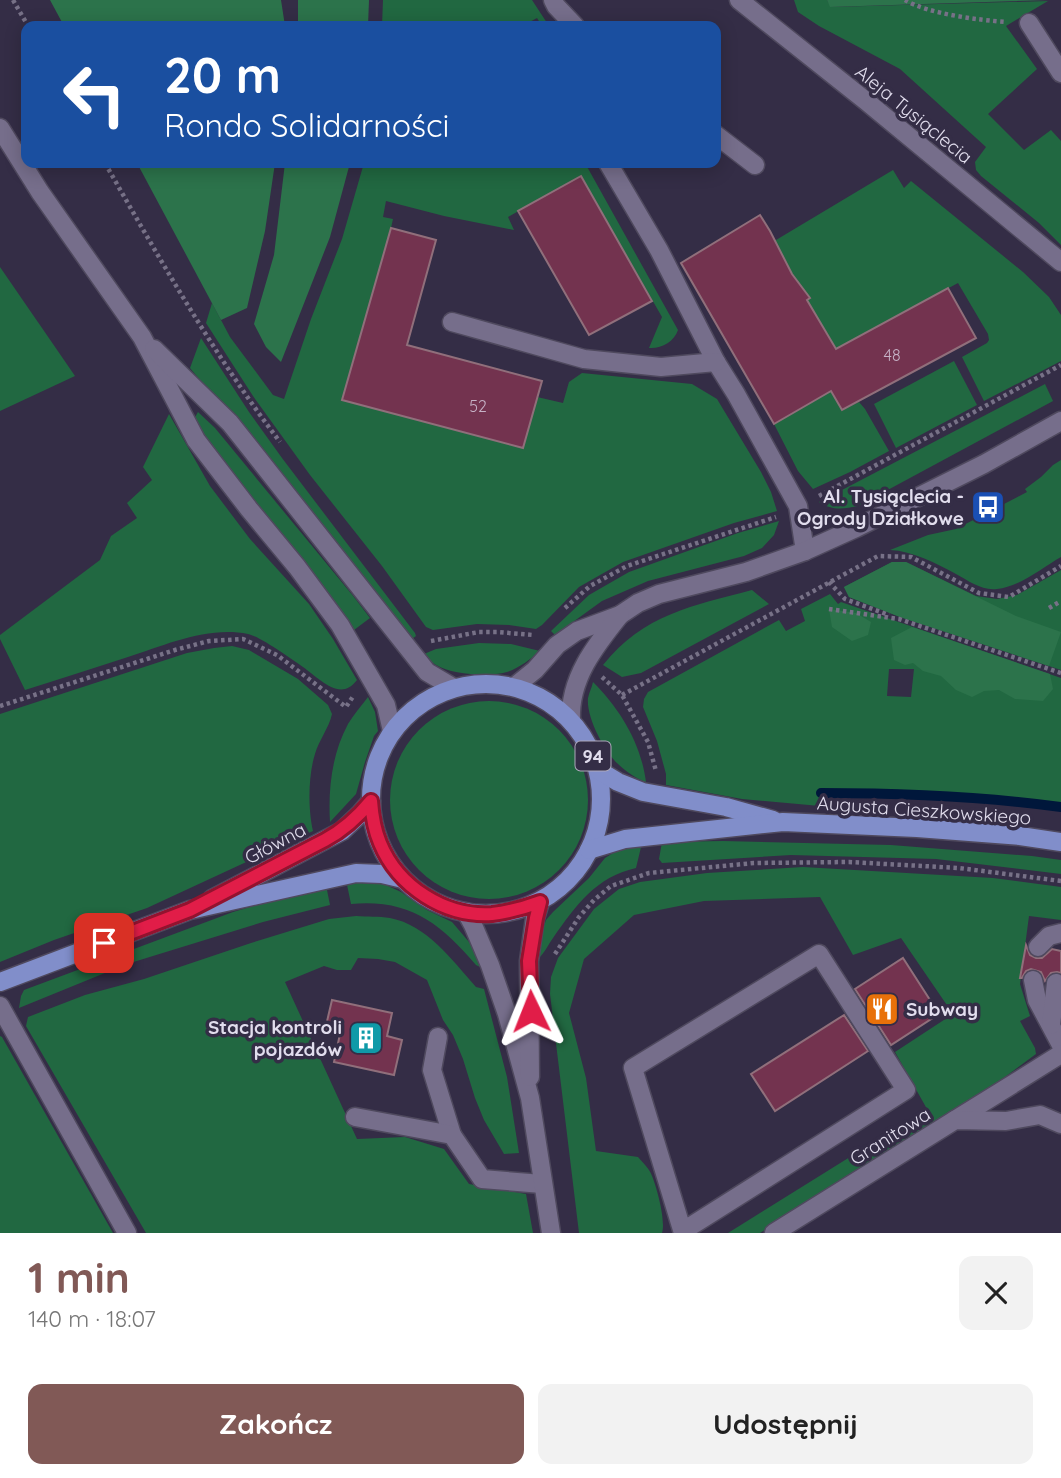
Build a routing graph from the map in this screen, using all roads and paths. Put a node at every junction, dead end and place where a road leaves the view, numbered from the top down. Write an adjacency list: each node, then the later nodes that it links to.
1 (13, 0): 5 (path)
2 (553, 0): 6 (street)
3 (738, 0): 16 (street, Aleja Tysiąclecia)
4 (905, 0): 7 (path)
5 (25, 21)
6 (570, 21)
7 (1029, 23): 8 (street)
8 (1061, 73)
9 (0, 128): 11 (street)
10 (721, 139): 12 (street)
11 (21, 162)
12 (755, 165)
13 (25, 168): 18 (street)
14 (108, 168): 23 (path)
15 (611, 168): 19 (street)
16 (1061, 262)
17 (452, 322): 19 (street)
18 (142, 337): 37 (street); 42 (street)
19 (716, 362): 24 (street)
20 (1061, 365): 21 (path)
21 (1050, 371)
22 (1061, 421): 24 (street)
23 (280, 443)
24 (805, 551): 30 (street)
25 (1061, 566): 26 (path)
26 (829, 582): 31 (path); 38 (path)
27 (1061, 601): 28 (path)
28 (1049, 608)
29 (829, 609): 31 (path)
30 (620, 615): 36 (street); 41 (street)
31 (899, 619): 34 (path)
32 (519, 634): 33 (path)
33 (423, 643)
34 (1061, 673)
35 (598, 674): 38 (path)
36 (514, 687): 37 (main road, 94); 41 (main road, 94)
37 (454, 688): 42 (main road, 94)
38 (622, 695): 44 (path)
39 (0, 706): 40 (path)
40 (346, 707)
41 (571, 720): 43 (main road, 94)
42 (392, 731): 45 (main road, 94)
43 (598, 770): 46 (main road, Augusta Cieszkowskiego / 94); 48 (main road, 94)
44 (657, 776)
45 (371, 801): 49 (main road, 94); 52 (main road, Główna / 94)
46 (783, 822): 47 (main road, Augusta Cieszkowskiego / 94); 48 (main road, Augusta Cieszkowskiego / 94)
47 (1061, 842)
48 (589, 850): 51 (main road, 94)
49 (403, 879): 52 (main road, Główna / 94); 53 (main road, 94)
50 (1061, 881): 56 (path)
51 (540, 902): 53 (main road, 94); 64 (street)
52 (190, 910): 58 (main road, Główna / 94)
53 (466, 912): 64 (street)
54 (1061, 933): 55 (street)
55 (1038, 947)
56 (553, 957)
57 (1033, 979): 61 (street)
58 (0, 982)
59 (1056, 983): 61 (street)
60 (0, 1006): 71 (street)
61 (1051, 1025): 63 (street)
62 (438, 1037): 68 (street)
63 (1060, 1051): 66 (street)
64 (530, 1098): 69 (street)
65 (355, 1117): 68 (street)
66 (955, 1120): 67 (street, Granitowa); 73 (street, Granitowa)
67 (1061, 1124)
68 (452, 1135): 69 (street)
69 (542, 1184): 72 (street)
70 (683, 1232): 70 (street)
71 (127, 1233)
72 (551, 1233)
73 (774, 1233)

